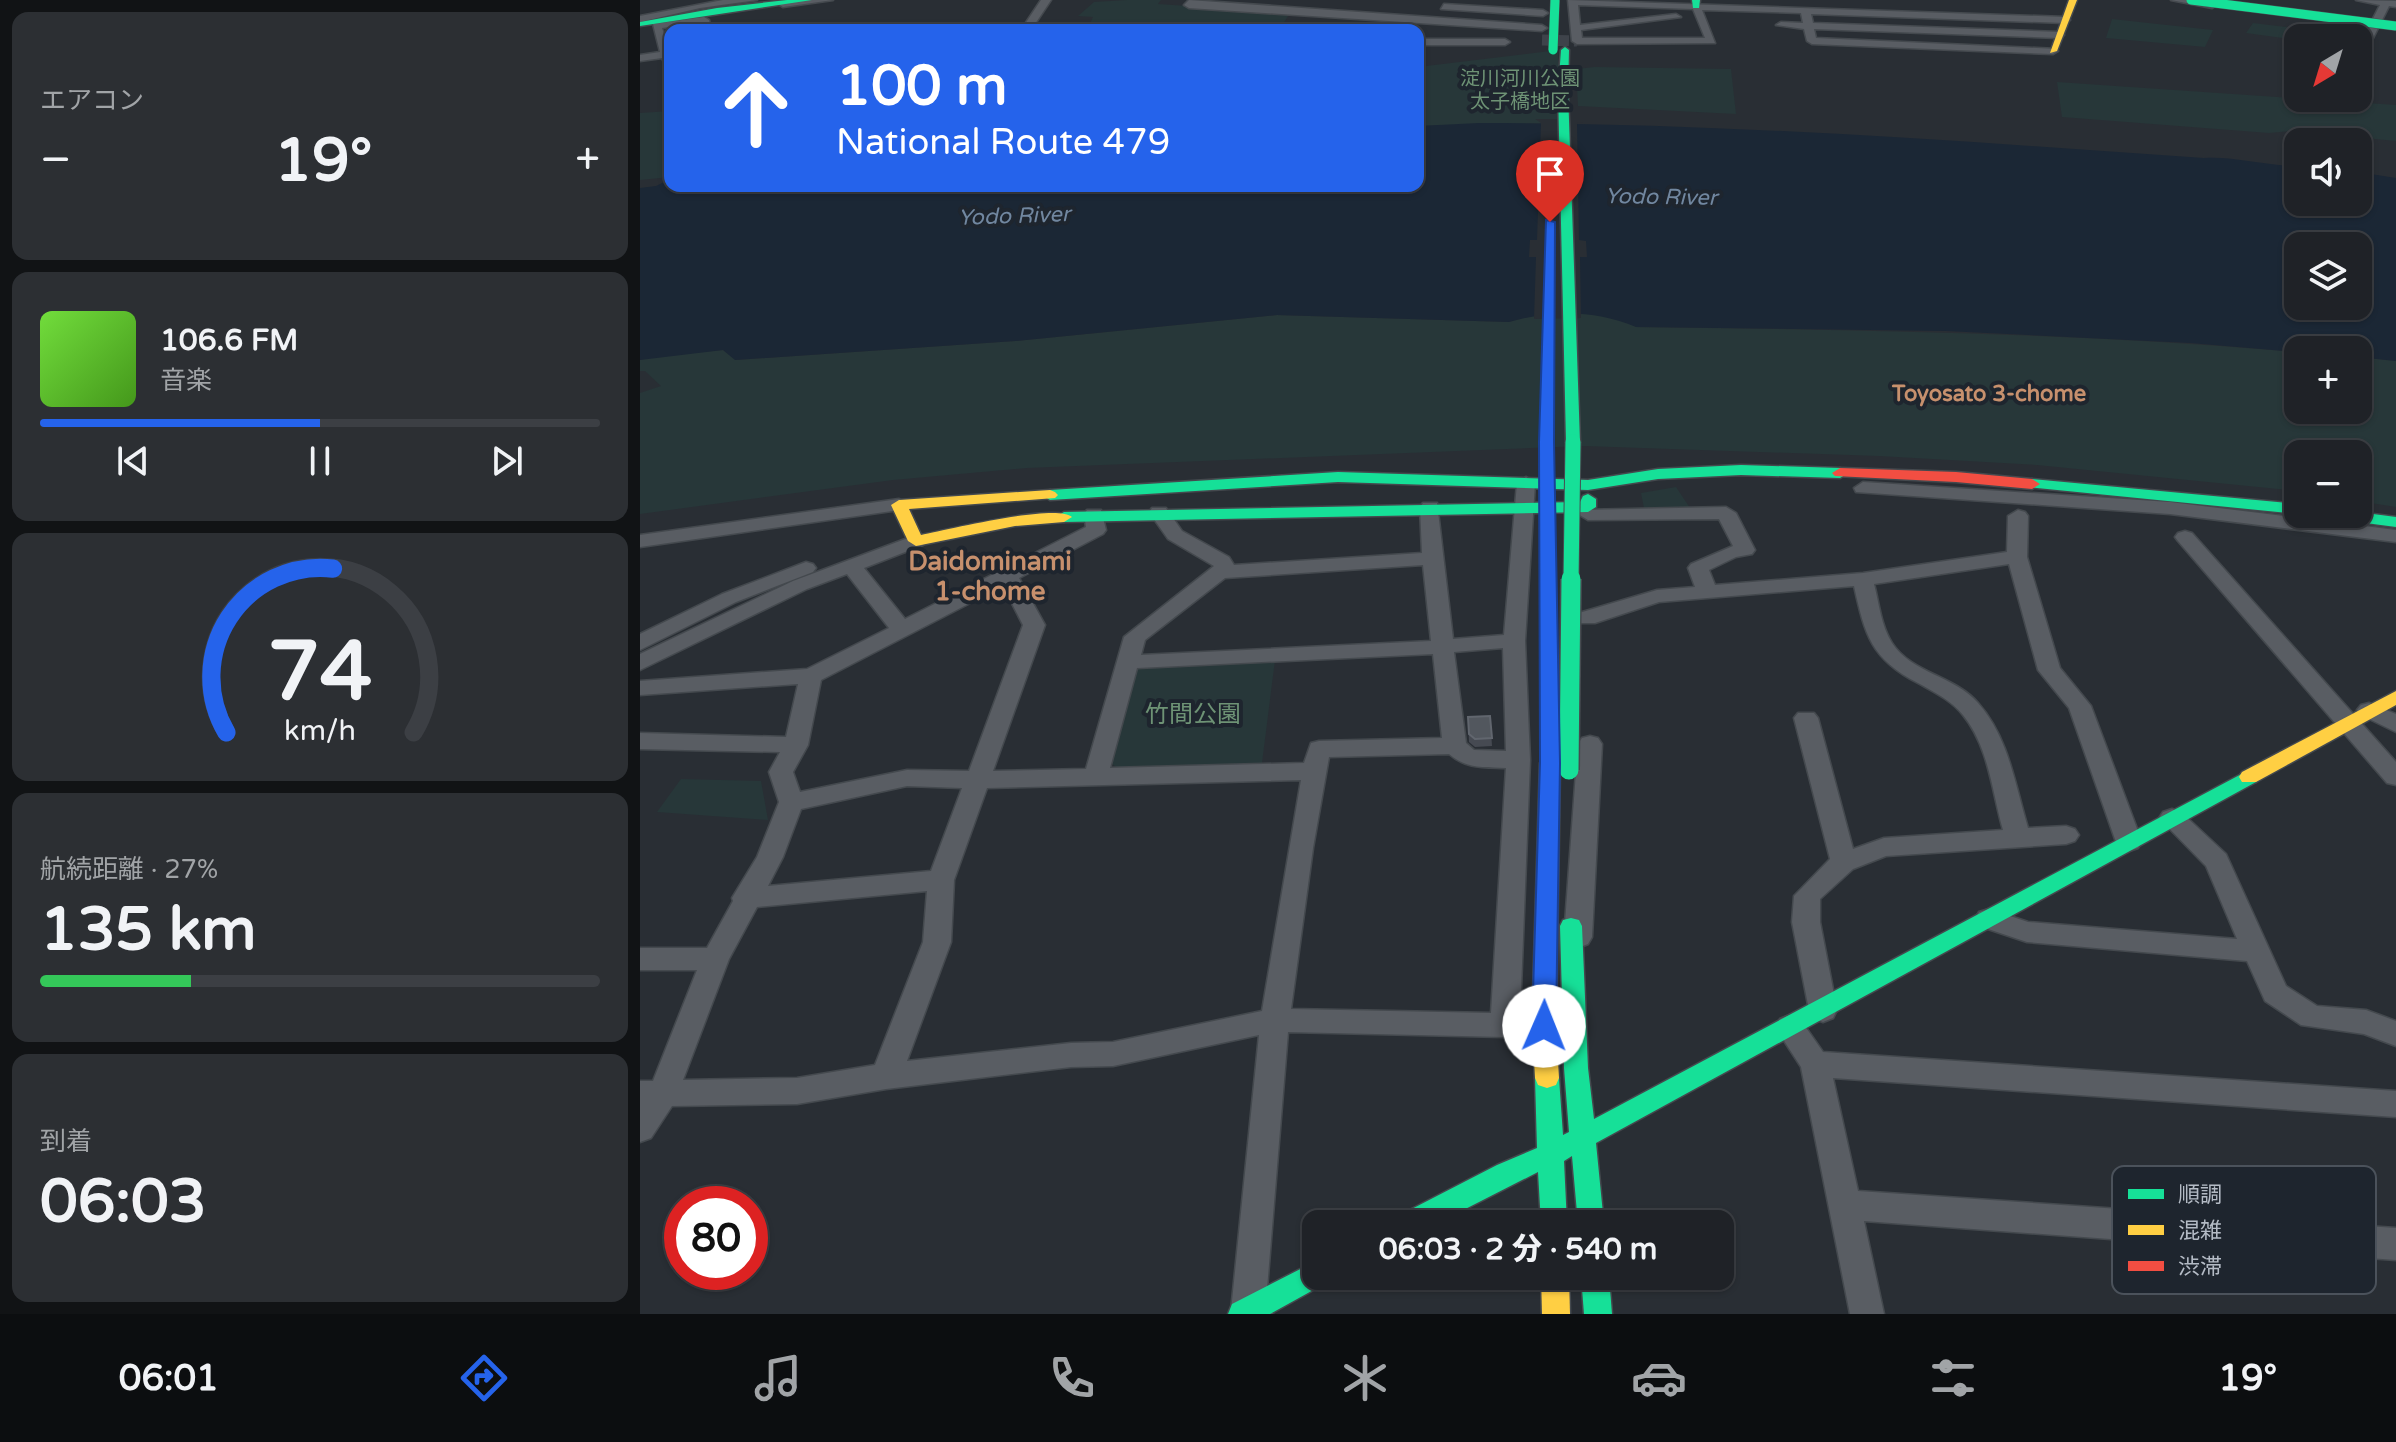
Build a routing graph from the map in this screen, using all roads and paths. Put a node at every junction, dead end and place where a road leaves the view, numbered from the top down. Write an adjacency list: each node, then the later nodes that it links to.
1 (752, 0): 18 (street)
2 (779, 0): 28 (main road)
3 (808, 0): 36 (main road)
4 (828, 0): 27 (street)
5 (1046, 0): 31 (street)
6 (1194, 0): 22 (street)
7 (1304, 0): 22 (street)
8 (1545, 0): 17 (street)
9 (1918, 0): 21 (street)
10 (2176, 0): 33 (street)
11 (2191, 0): 33 (main road, bridge)
12 (2212, 0): 33 (main road, bridge)
13 (2227, 0): 33 (street)
14 (2361, 0): 15 (street)
15 (2389, 2): 33 (street)
16 (653, 4): 18 (street)
17 (1562, 4): 20 (street); 24 (street); 25 (street); 37 (street); 38 (street); 49 (main road, bridge); 110 (main road, bridge)
18 (700, 5): 36 (street)
19 (1804, 5): 20 (street); 21 (street); 35 (street)
20 (1699, 11): 25 (street); 32 (street); 38 (street)
21 (1927, 13): 23 (street); 39 (street)
22 (1291, 16): 24 (street)
23 (2063, 19): 39 (street); 45 (street)
24 (1429, 20): 26 (street)
25 (1604, 21): 38 (street)
26 (1456, 23): 37 (street); 42 (street)
27 (665, 24)
28 (667, 24)
29 (672, 24): 30 (street)
30 (705, 24)
31 (1030, 24)
32 (1720, 24)
33 (2389, 24): 44 (street)
34 (1768, 25): 35 (street)
35 (1809, 26): 39 (street); 45 (street)
36 (648, 28): 46 (street)
37 (1542, 28): 40 (street)
38 (1576, 28)
39 (1935, 29): 45 (street)
40 (1542, 40)
41 (1424, 42): 42 (street)
42 (1451, 42): 43 (street)
43 (1505, 42)
44 (2372, 43)
45 (1943, 46)
46 (664, 51)
47 (640, 58): 48 (street)
48 (664, 58)
49 (1549, 269)
50 (1547, 464): 63 (main road)
51 (1526, 483): 53 (main road); 54 (main road); 56 (street)
52 (1863, 488): 64 (street)
53 (1588, 502): 56 (main road); 57 (main road); 74 (street); 75 (street)
54 (899, 505): 66 (street); 67 (main road)
55 (1430, 507): 56 (main road); 58 (main road); 69 (street)
56 (1525, 508): 77 (street)
57 (2284, 508)
58 (1159, 512): 59 (main road); 71 (street)
59 (1094, 514): 67 (main road); 72 (street)
60 (2018, 516): 68 (street)
61 (2372, 519): 62 (main road)
62 (2396, 522)
63 (1547, 527)
64 (2396, 536)
65 (2185, 537): 87 (street)
66 (640, 541)
67 (916, 541): 70 (street); 78 (street)
68 (2017, 557): 73 (street); 102 (street)
69 (1432, 558): 71 (street); 79 (street)
70 (851, 565): 76 (street); 81 (street)
71 (1220, 572): 80 (street)
72 (1008, 576): 76 (street); 97 (street)
73 (1863, 579): 74 (street); 101 (street)
74 (1708, 592): 75 (street)
75 (1587, 618): 110 (street)
76 (901, 629): 82 (street)
77 (1514, 641): 79 (street); 93 (street)
78 (640, 643)
79 (1444, 646): 80 (street); 91 (street)
80 (1126, 662): 95 (street)
81 (640, 663)
82 (811, 676): 83 (street); 90 (street)
83 (640, 688)
84 (2396, 697): 85 (main road)
85 (2369, 710): 87 (main road); 88 (street)
86 (1806, 718): 103 (street)
87 (2348, 723): 96 (street); 99 (main road)
88 (2396, 724)
89 (640, 741): 90 (street)
90 (796, 745): 98 (street)
91 (1455, 746): 93 (street); 94 (street)
92 (1550, 755): 114 (main road)
93 (1518, 760): 113 (street)
94 (1314, 771): 95 (street); 112 (street)
95 (1096, 775): 97 (street)
96 (2396, 777)
97 (980, 780): 98 (street); 104 (street)
98 (791, 802): 105 (street)
99 (2172, 818): 102 (main road); 107 (street)
100 (2066, 835): 101 (street)
101 (2018, 838): 103 (street)
102 (2129, 842): 106 (main road)
103 (1844, 862): 111 (street)
104 (941, 880): 105 (street); 118 (street)
105 (745, 898): 109 (street)
106 (1989, 919): 107 (street); 111 (main road)
107 (2257, 951): 116 (street)
108 (640, 959): 109 (street)
109 (715, 959): 119 (street)
110 (1573, 999): 122 (main road)
111 (1823, 1010): 115 (main road)
112 (1275, 1020): 113 (street); 118 (street); 134 (street)
113 (1505, 1023): 114 (street)
114 (1544, 1026): 123 (main road)
115 (1790, 1027): 117 (street); 122 (main road)
116 (2396, 1034)
117 (1815, 1064): 120 (street); 124 (street)
118 (886, 1076): 119 (street)
119 (652, 1094): 121 (street)
120 (2396, 1104)
121 (640, 1128)
122 (1584, 1137): 123 (main road); 127 (main road)
123 (1552, 1154): 125 (main road); 126 (main road)
124 (1845, 1205): 128 (street); 137 (street)
125 (1436, 1210)
126 (1554, 1210)
127 (1590, 1210)
128 (2112, 1224)
129 (2376, 1243): 130 (street)
130 (2396, 1244)
131 (1302, 1282): 134 (main road)
132 (1555, 1290): 135 (main road)
133 (1596, 1290): 136 (main road)
134 (1248, 1313)
135 (1556, 1314)
136 (1598, 1314)
137 (1867, 1314)

